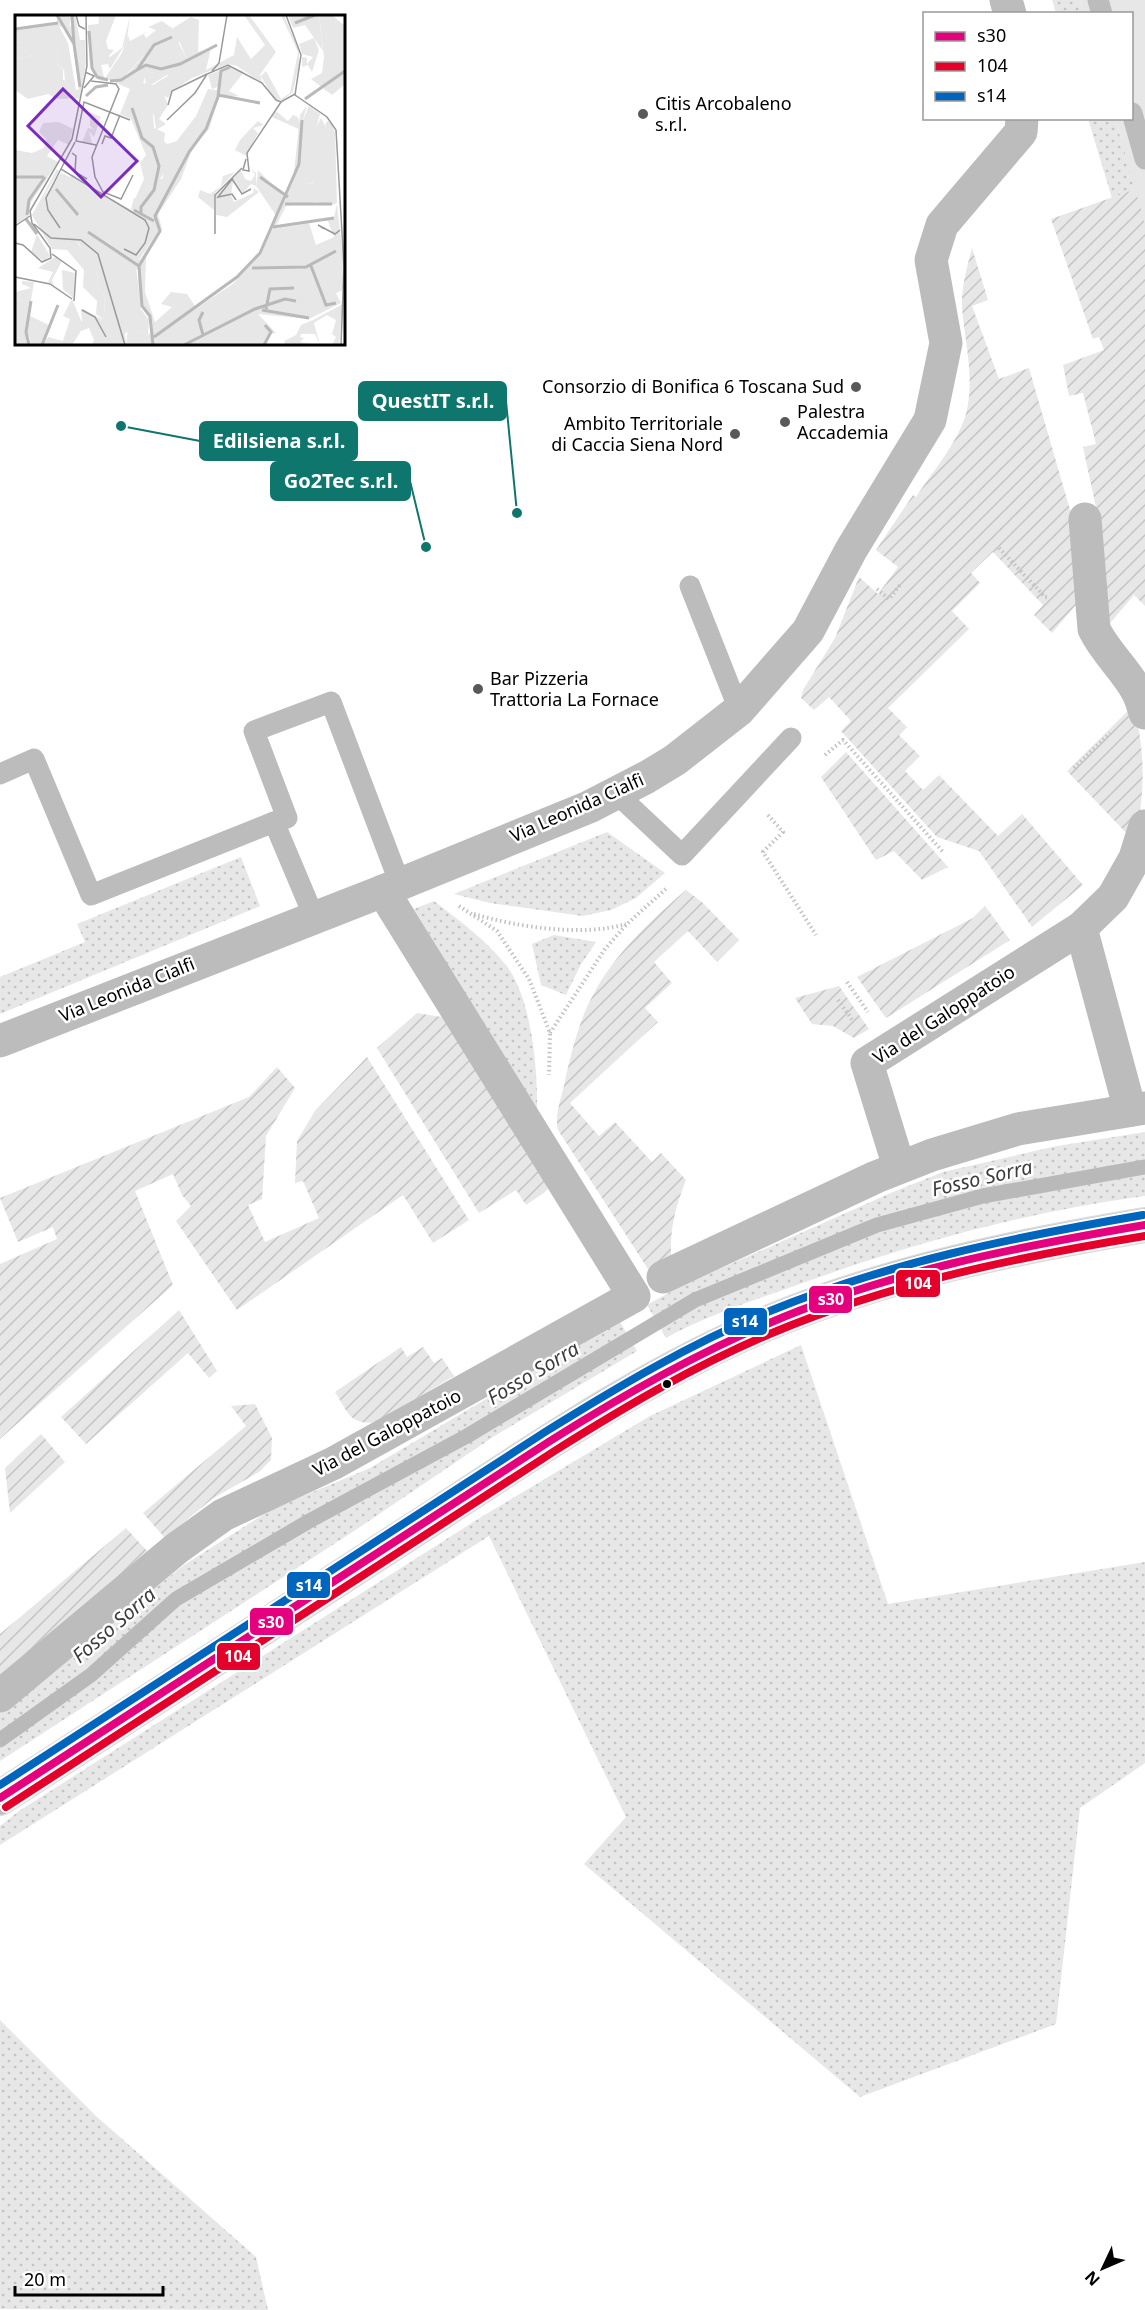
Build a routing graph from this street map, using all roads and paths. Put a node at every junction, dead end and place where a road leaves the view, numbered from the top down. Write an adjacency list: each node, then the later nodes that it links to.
1 (1022, 120): 10 (street, Via Leonida Cialfi)
2 (1133, 120): 3 (lane)
3 (1145, 159)
4 (1085, 519): 9 (street)
5 (999, 548): 9 (path)
6 (900, 585): 8 (path)
7 (690, 586): 10 (lane)
8 (880, 591)
9 (1091, 592): 11 (street)
10 (739, 710): 16 (street, Via Leonida Cialfi)
11 (1145, 714)
12 (1115, 728): 14 (path)
13 (791, 738): 16 (lane); 20 (path)
14 (1074, 768)
15 (0, 774): 17 (lane)
16 (617, 794): 22 (street, Via Leonida Cialfi)
17 (274, 822): 22 (lane); 25 (lane)
18 (1145, 826): 27 (street, Via del Galoppatoio)
19 (777, 837): 28 (path)
20 (944, 853)
21 (670, 885): 26 (path)
22 (391, 888): 25 (street, Via Leonida Cialfi); 36 (street, Via del Galoppatoio)
23 (458, 906): 24 (path)
24 (468, 912): 26 (path); 29 (path)
25 (314, 917): 30 (street, Via Leonida Cialfi)
26 (627, 924): 29 (path)
27 (1081, 928): 32 (street); 33 (street, Via del Galoppatoio)
28 (816, 935)
29 (550, 1033): 31 (path)
30 (0, 1041)
31 (549, 1077)
32 (1138, 1109): 33 (street)
33 (899, 1167): 35 (street)
34 (1145, 1225): 37 (street)
35 (663, 1277)
36 (0, 1696)
37 (0, 1798)

